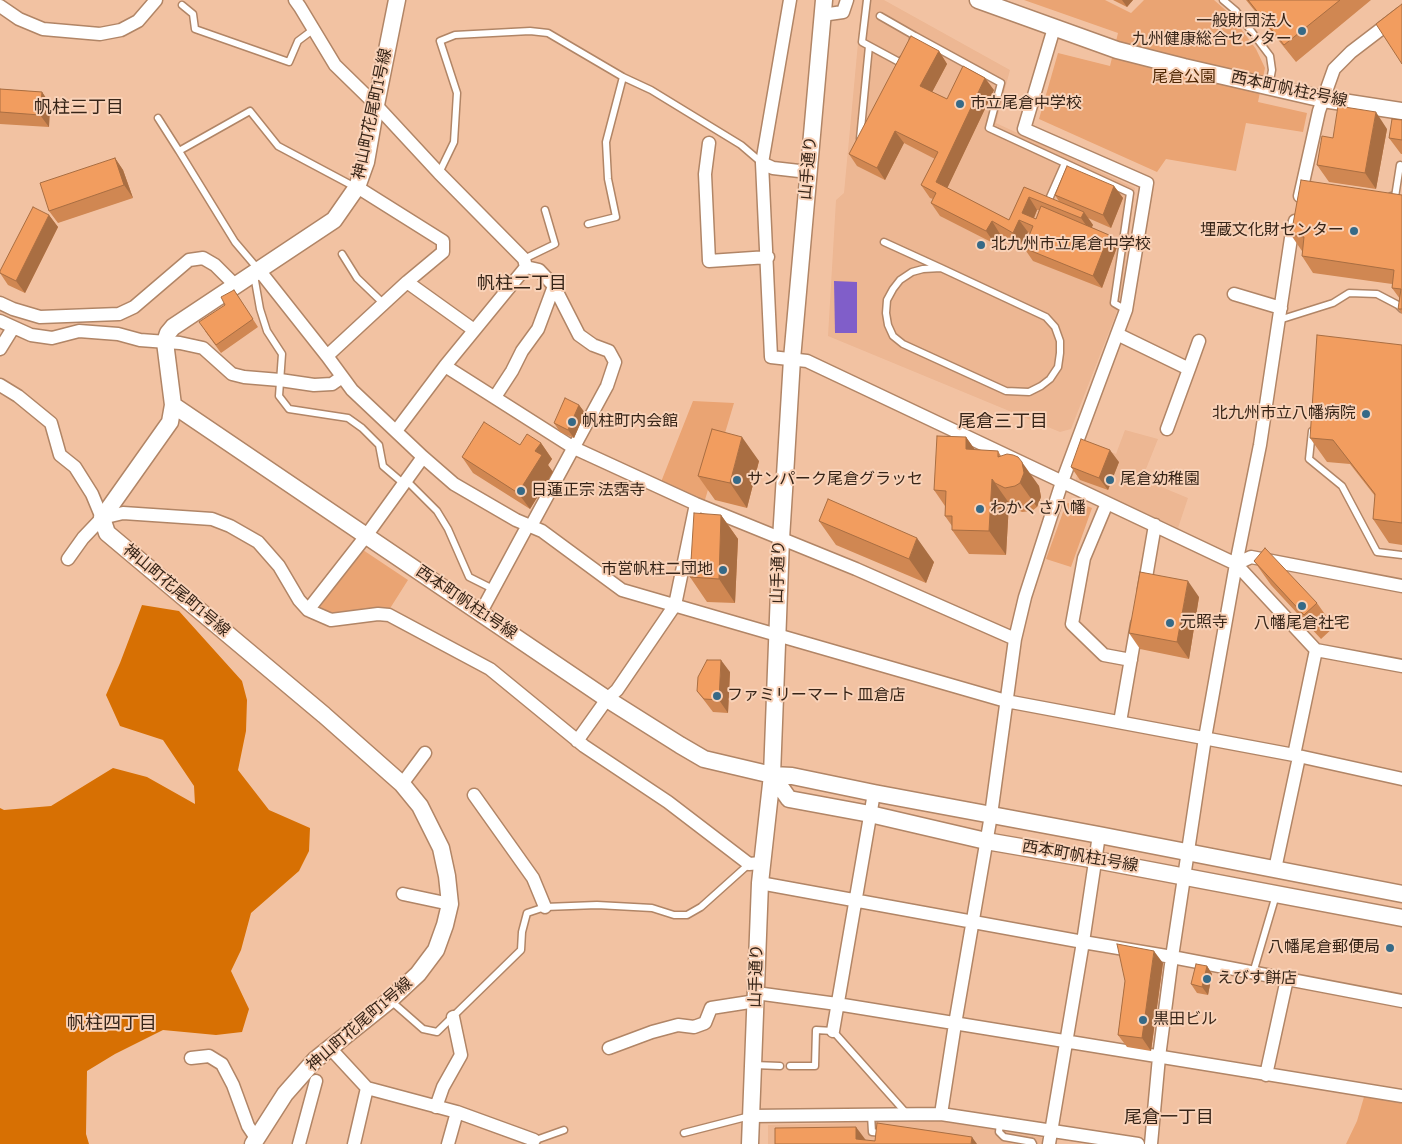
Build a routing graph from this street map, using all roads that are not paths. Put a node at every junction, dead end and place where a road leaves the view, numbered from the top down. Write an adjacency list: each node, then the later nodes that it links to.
1 (156, 0): 10 (street)
2 (294, 0): 15 (street)
3 (397, 0): 25 (street, 神山町花尾町1号線)
4 (790, 0): 31 (street)
5 (846, 0): 11 (street)
6 (866, 0): 18 (lane)
7 (978, 0): 14 (street, 西本町帆柱2号線)
8 (1223, 0): 23 (lane)
9 (182, 5): 15 (lane)
10 (0, 6)
11 (823, 7): 34 (street, 山手通り)
12 (1402, 13): 24 (street)
13 (880, 16): 16 (lane)
14 (1054, 28): 23 (street, 西本町帆柱2号線); 54 (street)
15 (314, 29): 25 (street)
16 (915, 36): 17 (lane); 32 (lane)
17 (912, 42)
18 (869, 46): 20 (lane); 28 (lane)
19 (908, 49): 20 (lane)
20 (901, 63): 21 (lane)
21 (897, 71)
22 (623, 76): 31 (lane); 35 (lane); 40 (lane)
23 (1269, 86): 24 (street, 西本町帆柱2号線)
24 (1323, 98): 26 (street, 西本町帆柱2号線); 55 (street)
25 (376, 105): 35 (street); 36 (street, 神山町花尾町1号線)
26 (1402, 111)
27 (158, 118): 30 (lane)
28 (866, 137)
29 (709, 142): 43 (street)
30 (179, 151): 36 (lane); 46 (lane)
31 (762, 163): 34 (street); 43 (street)
32 (1065, 163): 38 (lane); 54 (lane)
33 (1400, 165): 37 (lane)
34 (808, 172): 64 (street, 山手通り)
35 (439, 173): 44 (street)
36 (356, 187): 46 (street, 神山町花尾町1号線); 47 (street)
37 (1386, 196)
38 (1050, 197)
39 (545, 210): 44 (lane)
40 (588, 224)
41 (884, 242): 45 (lane)
42 (342, 254): 52 (lane)
43 (768, 257): 64 (street)
44 (525, 263): 49 (street); 58 (street)
45 (941, 268): 45 (lane)
46 (256, 272): 48 (street, 神山町花尾町1号線); 63 (street); 68 (lane)
47 (407, 282): 52 (street); 58 (street)
48 (235, 285): 51 (street); 61 (street, 神山町花尾町1号線)
49 (554, 286): 70 (street); 75 (street)
50 (1234, 294): 55 (street)
51 (0, 303)
52 (384, 304): 63 (street)
53 (1402, 308): 55 (lane)
54 (1126, 310): 59 (street)
55 (1280, 314): 88 (street)
56 (0, 321): 57 (street)
57 (13, 328): 61 (street); 62 (street)
58 (474, 330): 65 (street)
59 (1117, 334): 66 (street); 78 (street)
60 (1199, 341): 66 (street)
61 (165, 342): 68 (street); 71 (street)
62 (0, 349)
63 (327, 356): 67 (street)
64 (792, 359): 78 (street); 85 (street, 山手通り)
65 (446, 366): 70 (street); 74 (street)
66 (1189, 369): 73 (street)
67 (342, 377): 68 (street); 74 (street)
68 (280, 380): 77 (lane)
69 (0, 385): 81 (street)
70 (494, 397): 75 (street)
71 (173, 405): 81 (street); 84 (street, 西本町帆柱1号線)
72 (1313, 420): 86 (lane)
73 (1167, 429)
74 (396, 431): 76 (street)
75 (574, 448): 80 (street); 83 (street)
76 (423, 457): 77 (street); 83 (street)
77 (405, 482): 84 (street); 90 (lane)
78 (1062, 482): 79 (street); 95 (street)
79 (1107, 503): 82 (street); 97 (street)
80 (696, 504): 85 (street); 91 (street)
81 (102, 518): 87 (street); 92 (street); 108 (street, 神山町花尾町1号線)
82 (1155, 525): 88 (street); 97 (street)
83 (530, 526): 90 (street); 91 (street)
84 (366, 536): 92 (street); 93 (street, 西本町帆柱1号線)
85 (781, 539): 94 (street, 山手通り); 95 (street)
86 (1402, 555)
87 (68, 558)
88 (1236, 564): 89 (street); 96 (street); 102 (street)
89 (1402, 586)
90 (494, 589): 93 (street)
91 (675, 605): 94 (street); 99 (street)
92 (308, 610): 103 (street)
93 (480, 612): 99 (street, 西本町帆柱1号線)
94 (777, 635): 100 (street); 106 (street, 山手通り)
95 (1014, 639): 100 (street)
96 (1316, 650): 98 (street); 105 (street)
97 (1131, 660): 101 (street)
98 (1402, 666)
99 (608, 699): 103 (street); 106 (street, 西本町帆柱1号線)
100 (1006, 700): 101 (street); 112 (street)
101 (1120, 722): 102 (street)
102 (1205, 738): 105 (street); 115 (street)
103 (578, 741): 117 (street)
104 (425, 753): 108 (street)
105 (1296, 756): 107 (street); 118 (street)
106 (772, 775): 109 (street, 西本町帆柱1号線); 111 (street, 西本町帆柱1号線); 117 (street, 山手通り)
107 (1402, 779)
108 (402, 784): 127 (street, 神山町花尾町1号線)
109 (874, 793): 111 (street); 112 (street, 西本町帆柱1号線)
110 (474, 795): 128 (street)
111 (870, 814): 114 (street, 西本町帆柱1号線); 126 (street)
112 (991, 814): 113 (street, 西本町帆柱1号線); 114 (street)
113 (1099, 835): 115 (street, 西本町帆柱1号線); 116 (street)
114 (986, 840): 116 (street, 西本町帆柱1号線); 130 (street)
115 (1188, 853): 118 (street, 西本町帆柱1号線); 120 (street)
116 (1096, 860): 120 (street, 西本町帆柱1号線); 131 (street)
117 (755, 864): 121 (street, 山手通り); 128 (lane)
118 (1276, 869): 119 (street, 西本町帆柱1号線)
119 (1301, 874): 124 (street, 西本町帆柱1号線); 125 (street)
120 (1185, 877): 123 (street, 西本町帆柱1号線); 132 (street)
121 (760, 883): 126 (street); 135 (street, 山手通り)
122 (403, 894): 127 (street)
123 (1276, 894): 125 (street, 西本町帆柱1号線); 133 (lane)
124 (1402, 894)
125 (1297, 898): 129 (street, 西本町帆柱1号線)
126 (855, 900): 130 (street); 138 (street)
127 (450, 904): 136 (street, 神山町花尾町1号線)
128 (545, 907): 139 (lane)
129 (1402, 918)
130 (972, 922): 131 (street); 140 (street)
131 (1083, 942): 132 (street); 142 (street)
132 (1172, 957): 133 (street); 145 (street)
133 (1253, 972): 134 (street)
134 (1287, 979): 137 (street); 150 (street)
135 (756, 997): 138 (street); 144 (street); 147 (street, 山手通り)
136 (390, 1000): 139 (lane); 143 (street, 神山町花尾町1号線)
137 (1402, 1001)
138 (837, 1004): 140 (street); 141 (street)
139 (453, 1017): 154 (street)
140 (955, 1024): 142 (street); 157 (street)
141 (833, 1031): 149 (lane); 156 (lane)
142 (1067, 1042): 145 (street); 162 (street)
143 (330, 1048): 152 (street); 165 (street, 神山町花尾町1号線)
144 (609, 1048)
145 (1158, 1057): 150 (street); 174 (street)
146 (191, 1058): 165 (street)
147 (753, 1065): 148 (lane); 159 (street, 山手通り)
148 (780, 1066)
149 (790, 1066)
150 (1266, 1075): 153 (street)
151 (316, 1081): 167 (street)
152 (367, 1088): 154 (street); 168 (street)
153 (1402, 1096)
154 (436, 1107): 155 (street)
155 (457, 1112): 166 (street); 169 (street)
156 (907, 1114): 157 (street); 158 (street)
157 (941, 1114): 160 (street)
158 (871, 1115): 159 (street); 164 (lane)
159 (750, 1116): 163 (lane); 170 (street, 山手通り)
160 (1000, 1123): 162 (street); 171 (lane)
161 (564, 1130): 166 (lane)
162 (1052, 1131): 172 (street); 173 (street)
163 (684, 1133)
164 (891, 1134)
165 (254, 1141)
166 (533, 1142)
167 (299, 1144)
168 (354, 1144)
169 (448, 1144)
170 (750, 1144)
171 (1033, 1144)
172 (1049, 1144)
173 (1138, 1144)
174 (1151, 1144)

